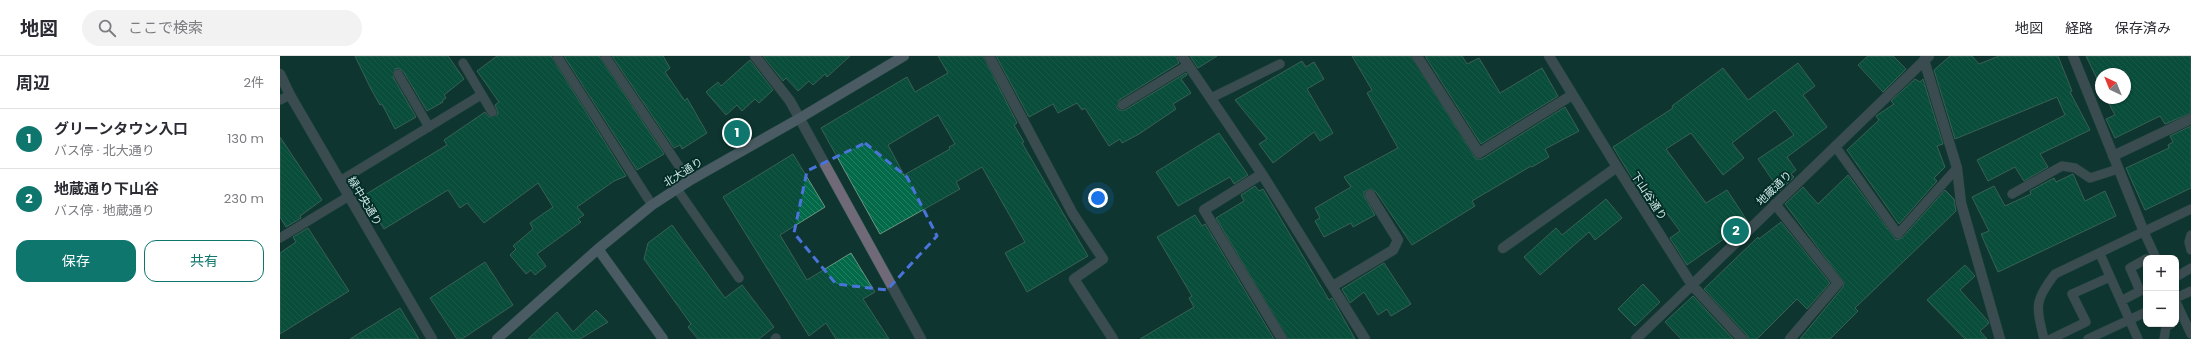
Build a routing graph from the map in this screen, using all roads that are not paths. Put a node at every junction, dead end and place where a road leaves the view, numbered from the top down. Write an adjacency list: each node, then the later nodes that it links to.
1 (557, 56): 38 (lane)
2 (605, 56): 32 (lane)
3 (755, 56): 22 (street)
4 (904, 56): 22 (street, 北大通り)
5 (989, 56): 68 (street)
6 (1417, 56): 17 (street)
7 (1549, 56): 17 (street, 下山谷通り)
8 (2073, 56): 26 (street)
9 (1927, 58): 25 (street, 地蔵通り); 28 (street)
10 (1185, 60): 18 (street); 20 (lane)
11 (463, 63): 16 (lane)
12 (1280, 64): 18 (lane)
13 (280, 74): 15 (street, 緑中央通り)
14 (398, 74): 24 (lane)
15 (290, 95): 19 (lane); 31 (street, 緑中央通り)
16 (481, 95): 21 (lane); 24 (lane)
17 (1572, 95): 27 (street, 下山谷通り)
18 (1211, 98): 30 (street)
19 (280, 100)
20 (1122, 105)
21 (492, 112)
22 (800, 118): 32 (street, 北大通り); 67 (street)
23 (2191, 119): 26 (street)
24 (429, 127): 31 (lane)
25 (1836, 146): 28 (lane); 37 (street, 地蔵通り)
26 (2113, 156): 29 (street)
27 (1617, 167): 43 (street); 53 (street, 下山谷通り)
28 (1957, 168): 74 (street)
29 (2118, 169): 34 (lane); 40 (street)
30 (1262, 174): 54 (street); 69 (street)
31 (340, 181): 36 (street, 緑中央通り)
32 (689, 181): 33 (street, 北大通り)
33 (677, 189): 38 (street, 北大通り); 52 (lane)
34 (2012, 194)
35 (1370, 195): 54 (street)
36 (349, 196): 42 (lane); 64 (street, 緑中央通り)
37 (1775, 204): 53 (street, 地蔵通り); 73 (street)
38 (652, 205): 44 (street, 北大通り)
39 (2191, 209): 40 (lane)
40 (2144, 232): 46 (lane); 47 (lane)
41 (2191, 235): 45 (lane)
42 (280, 238)
43 (1503, 248)
44 (598, 249): 65 (street, 北大通り); 66 (street)
45 (2191, 250)
46 (2100, 254): 51 (lane); 75 (lane)
47 (2150, 255)
48 (2143, 261): 57 (lane)
49 (2191, 268): 50 (lane)
50 (2179, 274)
51 (2110, 276): 57 (lane); 76 (lane)
52 (739, 278)
53 (1692, 285): 71 (street, 地蔵通り); 72 (street, 下山谷通り)
54 (1333, 286): 70 (street)
55 (2191, 291): 56 (lane)
56 (2179, 297)
57 (2121, 301): 61 (lane)
58 (2179, 308): 60 (lane)
59 (2143, 313): 61 (lane)
60 (2184, 318): 63 (lane)
61 (2129, 320): 77 (lane); 78 (lane)
62 (2166, 327): 79 (lane)
63 (2191, 334)
64 (432, 339)
65 (497, 339)
66 (663, 339)
67 (921, 339)
68 (1113, 339)
69 (1282, 339)
70 (1365, 339)
71 (1636, 339)
72 (1742, 339)
73 (1790, 339)
74 (2000, 339)
75 (2044, 339)
76 (2052, 339)
77 (2088, 339)
78 (2138, 339)
79 (2164, 339)

